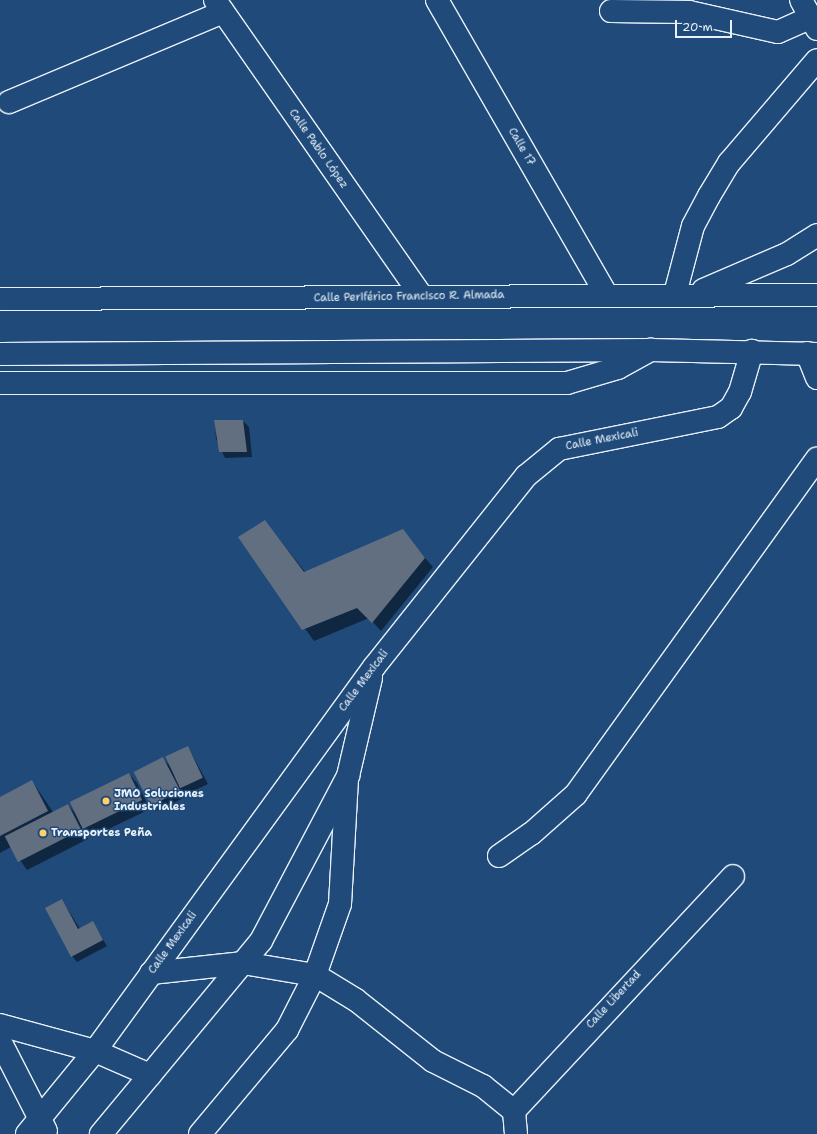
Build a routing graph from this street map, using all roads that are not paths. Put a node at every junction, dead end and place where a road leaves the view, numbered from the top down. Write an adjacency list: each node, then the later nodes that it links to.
1 (437, 0): 8 (main road, Calle 17)
2 (219, 6): 6 (main road); 11 (main road, Calle Pablo López)
3 (611, 11): 4 (main road)
4 (810, 15)
5 (817, 60): 9 (main road)
6 (9, 102)
7 (817, 235): 9 (main road)
8 (606, 294): 9 (main road, Calle Periférico Francisco R. Almada); 11 (main road, Calle Periférico Francisco R. Almada)
9 (685, 294): 10 (main road, Calle Periférico Francisco R. Almada)
10 (817, 295)
11 (422, 297): 12 (main road, Calle Periférico Francisco R. Almada)
12 (0, 299)
13 (651, 350): 14 (main road); 15 (main road); 18 (main road)
14 (752, 351): 16 (main road); 20 (main road, Calle Mexicali)
15 (0, 354)
16 (812, 354): 17 (main road)
17 (817, 378)
18 (0, 383)
19 (817, 458): 22 (main road)
20 (374, 667): 21 (main road); 25 (main road, Calle Mexicali)
21 (348, 776): 24 (main road); 26 (main road)
22 (499, 856)
23 (733, 876): 31 (main road, Calle Libertad)
24 (243, 963): 25 (main road); 26 (main road); 30 (main road)
25 (151, 973): 29 (main road, Calle Mexicali)
26 (315, 976): 31 (main road); 35 (main road)
27 (0, 1025): 29 (main road)
28 (0, 1041): 32 (main road)
29 (95, 1051): 30 (main road); 32 (main road, Calle Mexicali)
30 (150, 1075): 34 (main road)
31 (514, 1111): 36 (main road)
32 (44, 1126): 33 (main road, Calle Mexicali)
33 (27, 1134)
34 (101, 1134)
35 (200, 1134)
36 (516, 1134)

